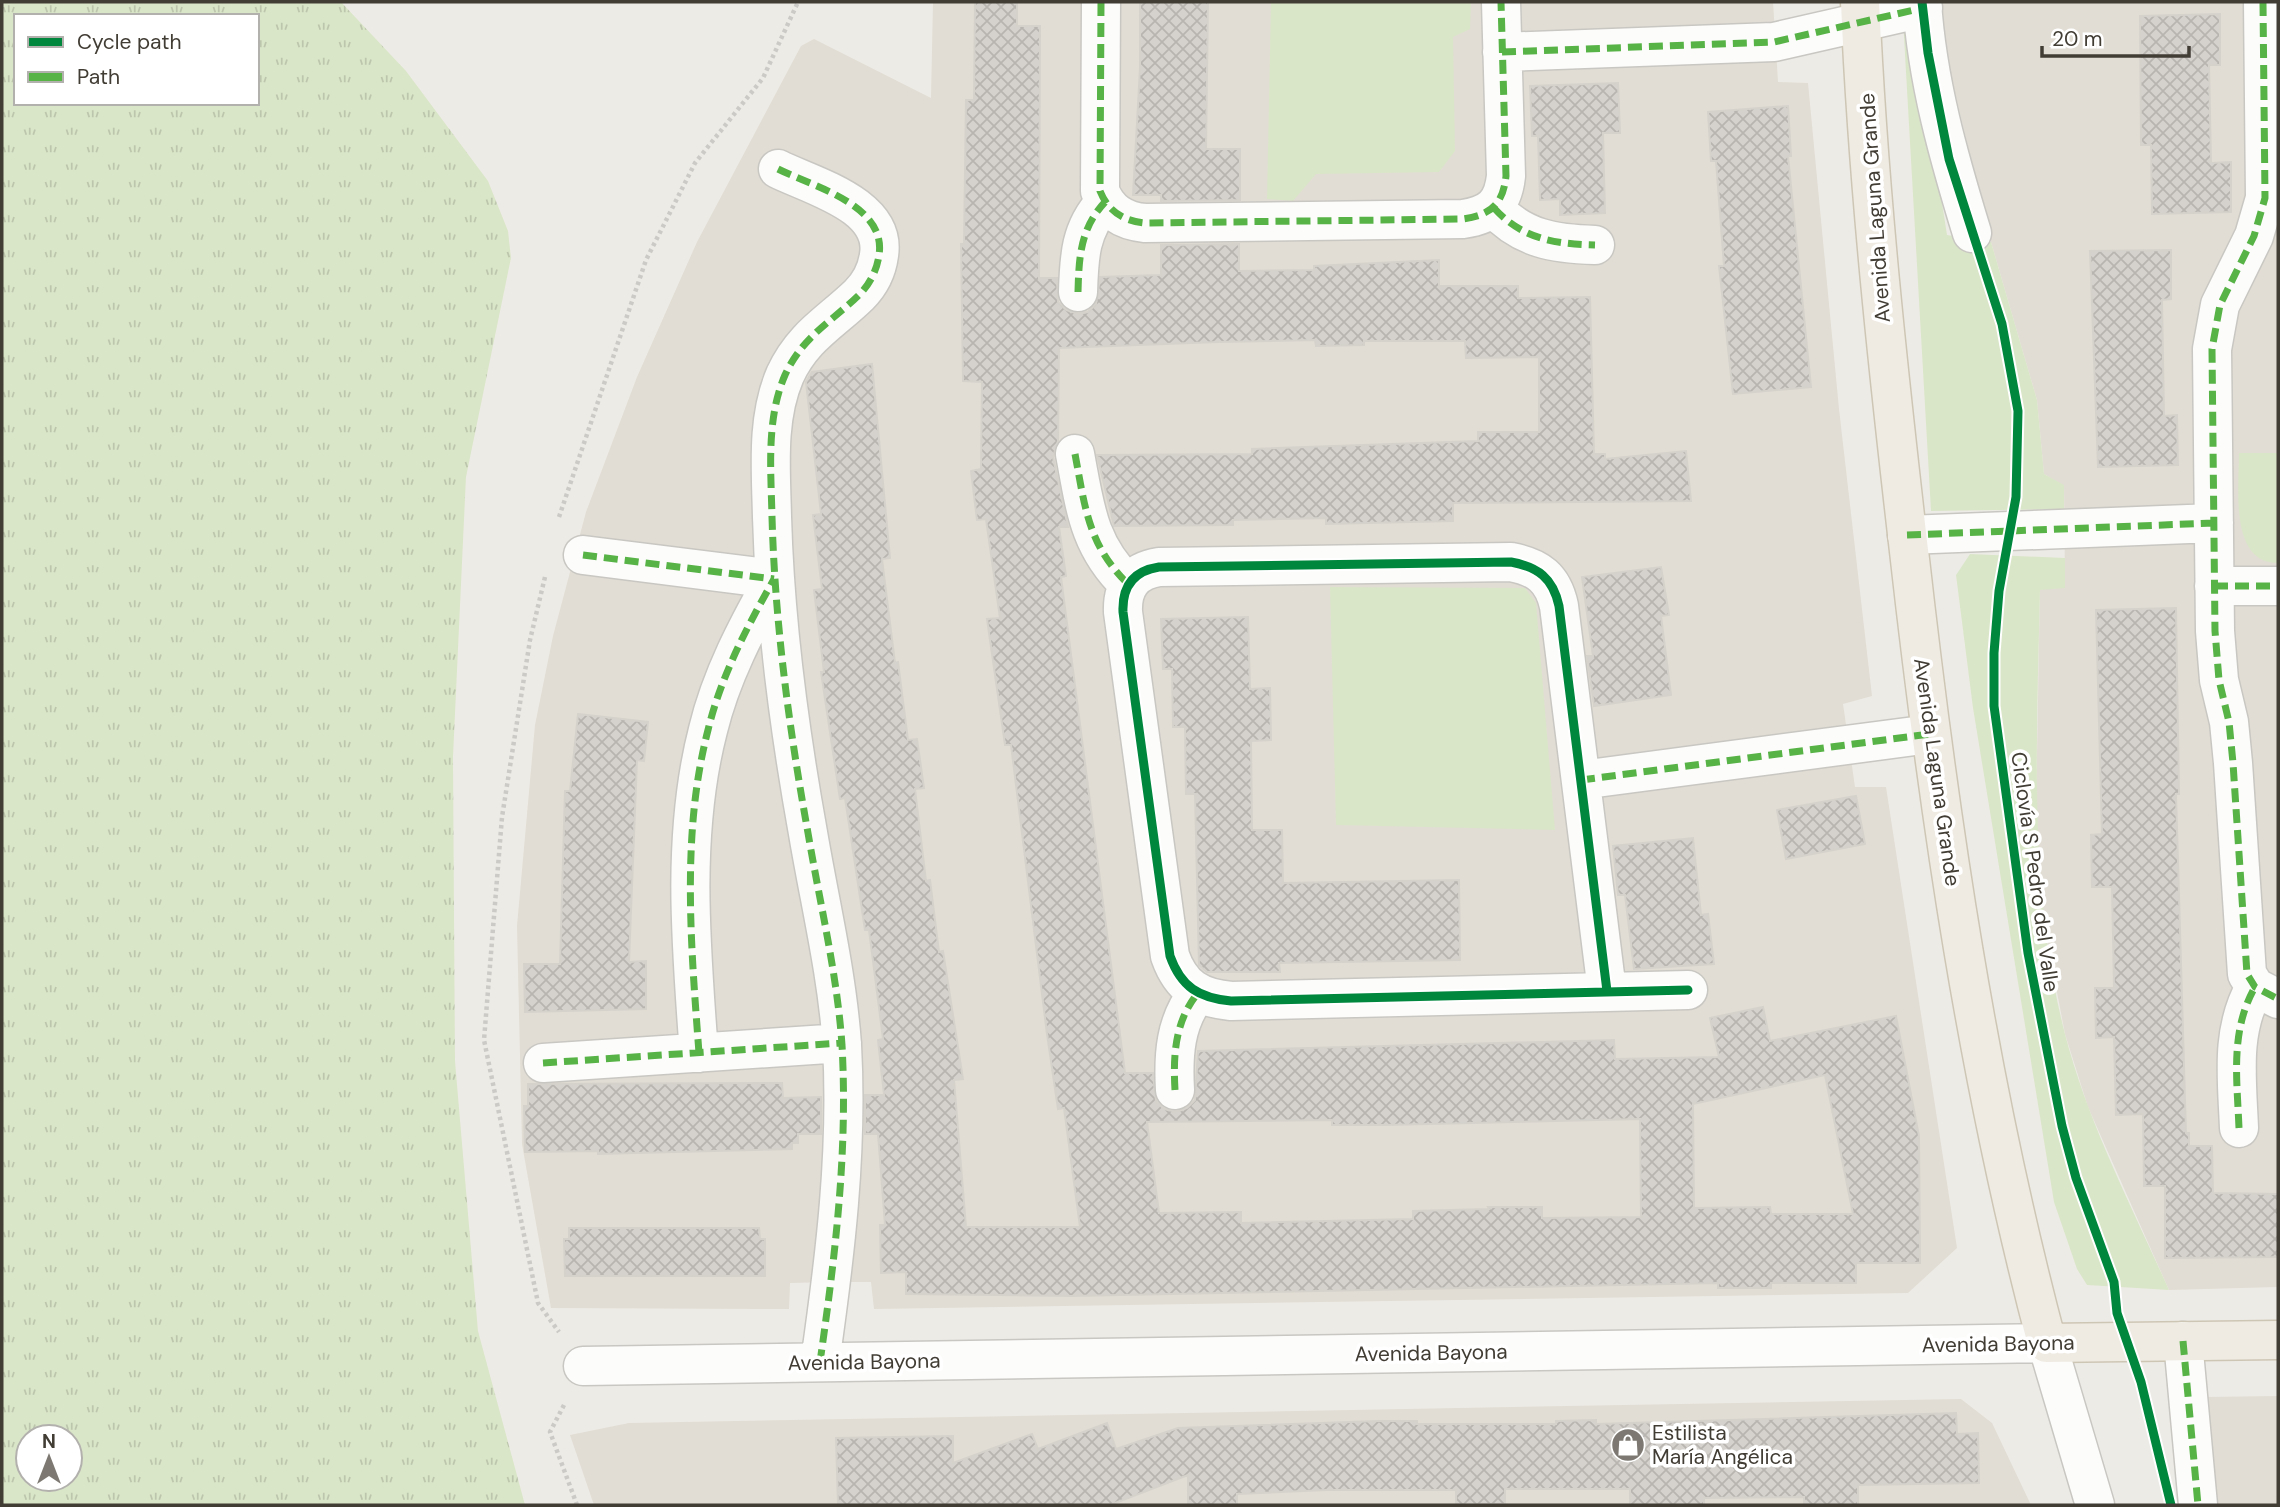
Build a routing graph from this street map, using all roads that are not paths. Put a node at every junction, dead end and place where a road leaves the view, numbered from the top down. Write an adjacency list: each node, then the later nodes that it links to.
1 (1101, 2): 8 (street)
2 (1501, 2): 6 (street)
3 (2263, 2): 14 (street)
4 (1922, 5): 5 (street); 10 (street)
5 (1861, 13): 6 (street); 15 (main road, Avenida Laguna Grande)
6 (1502, 52): 9 (street)
7 (778, 169): 17 (street)
8 (1105, 202): 9 (street); 12 (street)
9 (1494, 208): 11 (street)
10 (1972, 233)
11 (1595, 245)
12 (1078, 292)
13 (1075, 454): 18 (street)
14 (2214, 523): 15 (street); 19 (street)
15 (1907, 535): 21 (main road, Avenida Laguna Grande)
16 (583, 555): 17 (street)
17 (774, 579): 27 (street); 28 (street)
18 (1128, 584): 22 (street); 26 (street)
19 (2214, 586): 20 (street); 25 (street)
20 (2278, 586)
21 (1930, 734): 22 (street); 34 (main road, Avenida Laguna Grande)
22 (1581, 780): 24 (street)
23 (1688, 990): 24 (street)
24 (1607, 991): 26 (street)
25 (2267, 993): 31 (street)
26 (1197, 994): 30 (street)
27 (842, 1043): 28 (street); 35 (street)
28 (699, 1053): 29 (street)
29 (543, 1063)
30 (1175, 1090)
31 (2239, 1128)
32 (2278, 1340): 33 (main road, Avenida Bayona)
33 (2183, 1341): 34 (main road, Avenida Bayona); 38 (street)
34 (2047, 1343): 35 (street, Avenida Bayona); 37 (street, Avenida Laguna Grande)
35 (820, 1362): 36 (street, Avenida Bayona)
36 (583, 1366)
37 (2095, 1505)
38 (2199, 1505)

